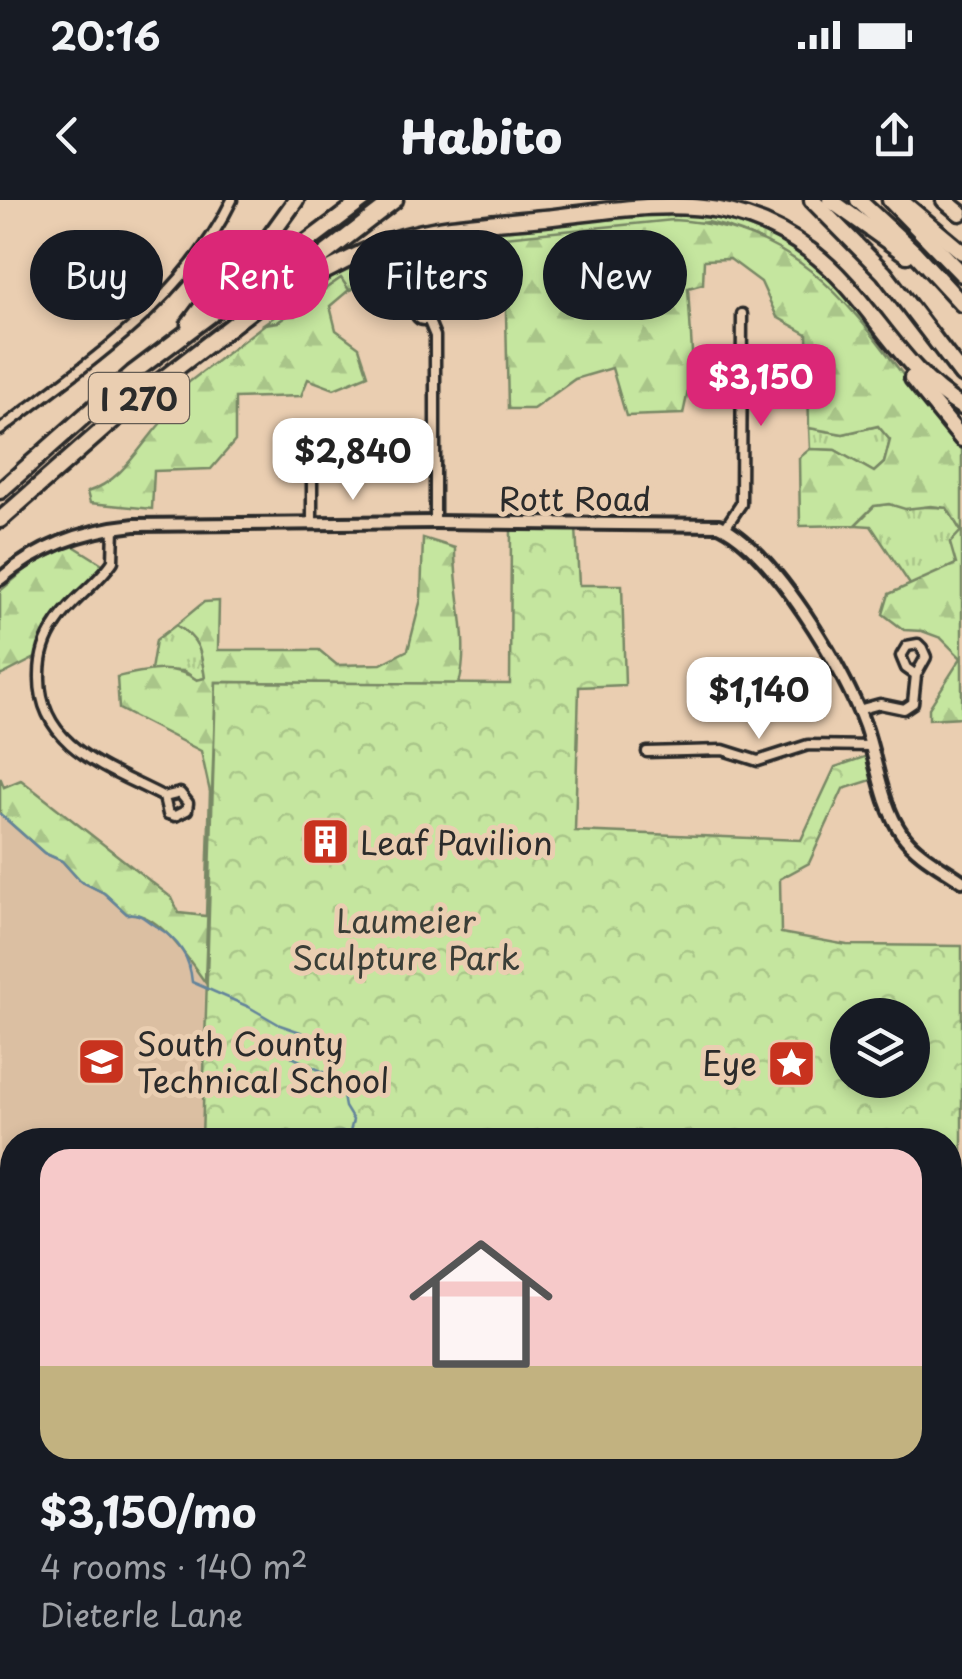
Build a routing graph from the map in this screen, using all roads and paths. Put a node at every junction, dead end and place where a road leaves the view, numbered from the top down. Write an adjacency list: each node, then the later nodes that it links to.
1 (232, 200): 23 (street)
2 (364, 200): 20 (highway, I 270)
3 (395, 200): 10 (highway, I 270)
4 (812, 200): 21 (highway)
5 (830, 200): 13 (highway)
6 (858, 200): 13 (highway)
7 (890, 200): 14 (highway)
8 (900, 200): 11 (highway)
9 (294, 202): 20 (highway)
10 (329, 252)
11 (962, 252)
12 (329, 272): 17 (highway)
13 (934, 272): 15 (highway)
14 (962, 274)
15 (962, 304)
16 (742, 314): 31 (street)
17 (873, 319): 22 (highway); 24 (highway)
18 (242, 320): 27 (highway, I 270)
19 (428, 320): 29 (street)
20 (180, 337): 26 (highway, I 270)
21 (962, 375)
22 (962, 408)
23 (0, 430)
24 (962, 439)
25 (313, 451): 28 (street)
26 (0, 491)
27 (0, 520)
28 (312, 522): 29 (street, Rott Road); 30 (street, Rott Road)
29 (435, 522): 31 (street, Rott Road)
30 (114, 527): 32 (street, Rott Road); 37 (street)
31 (725, 528): 34 (street)
32 (0, 579)
33 (916, 676): 34 (street)
34 (858, 710): 35 (street)
35 (871, 746): 36 (street); 38 (street)
36 (647, 752)
37 (164, 798)
38 (962, 881)

